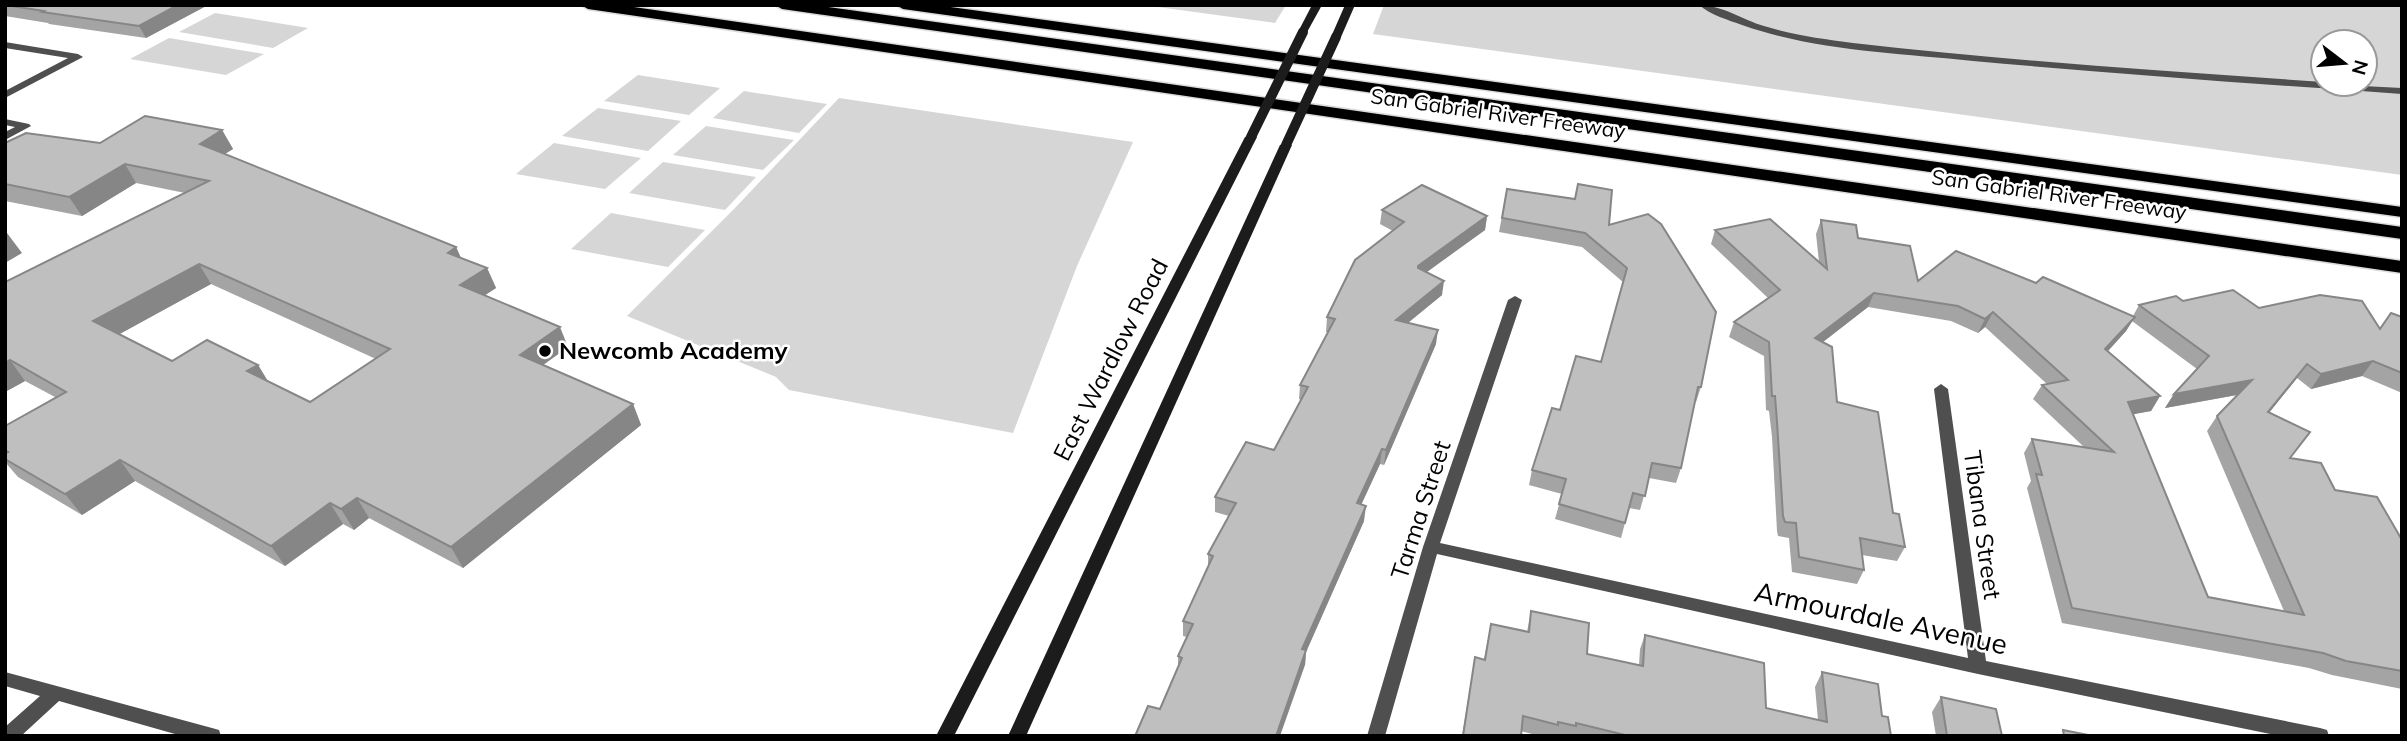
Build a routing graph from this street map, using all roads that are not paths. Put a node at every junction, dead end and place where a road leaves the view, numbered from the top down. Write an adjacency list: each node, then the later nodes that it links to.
1 (588, 5): 14 (highway, San Gabriel River Freeway)
2 (782, 5): 13 (highway)
3 (903, 5): 12 (highway, San Gabriel River Freeway)
4 (1317, 5): 23 (main road, East Wardlow Road, bridge)
5 (1350, 5): 24 (main road, bridge)
6 (1704, 5): 8 (street)
7 (5, 45): 9 (street)
8 (2402, 90)
9 (5, 95)
10 (5, 122): 11 (street)
11 (5, 137)
12 (2402, 212)
13 (2402, 233)
14 (2402, 267)
15 (1515, 300): 17 (street, Tarma Street)
16 (1941, 388): 18 (street, Tibana Street)
17 (1431, 547): 18 (street, Armourdale Avenue); 25 (street, Tarma Street)
18 (1978, 667): 26 (street, Armourdale Avenue)
19 (5, 679): 20 (street)
20 (55, 694): 21 (street); 22 (street)
21 (8, 736)
22 (212, 736)
23 (946, 736)
24 (1017, 736)
25 (1376, 736)
26 (2320, 736)

